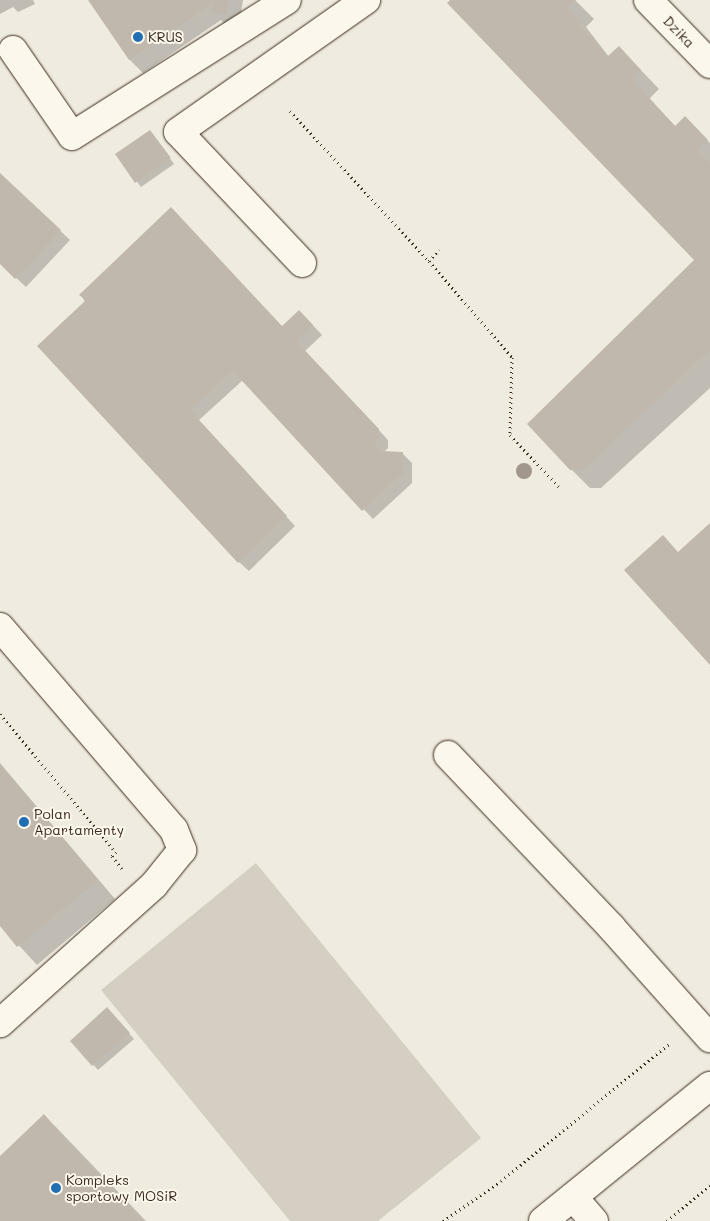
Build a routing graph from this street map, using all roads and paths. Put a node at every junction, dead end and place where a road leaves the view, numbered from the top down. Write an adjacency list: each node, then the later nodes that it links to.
1 (286, 0): 4 (street)
2 (366, 0): 9 (street)
3 (648, 0): 5 (street, Dzika)
4 (14, 50)
5 (710, 64)
6 (290, 111): 8 (path)
7 (439, 250): 8 (path)
8 (429, 261): 10 (path)
9 (302, 263)
10 (561, 489)
11 (0, 627): 15 (street)
12 (0, 714): 14 (path)
13 (448, 755): 16 (street)
14 (112, 856)
15 (0, 1023)
16 (704, 1029): 20 (path)
17 (710, 1086): 19 (street)
18 (710, 1185): 23 (path)
19 (573, 1197): 21 (street); 22 (street)
20 (443, 1221)
21 (543, 1221)
22 (594, 1221)
23 (667, 1221)

